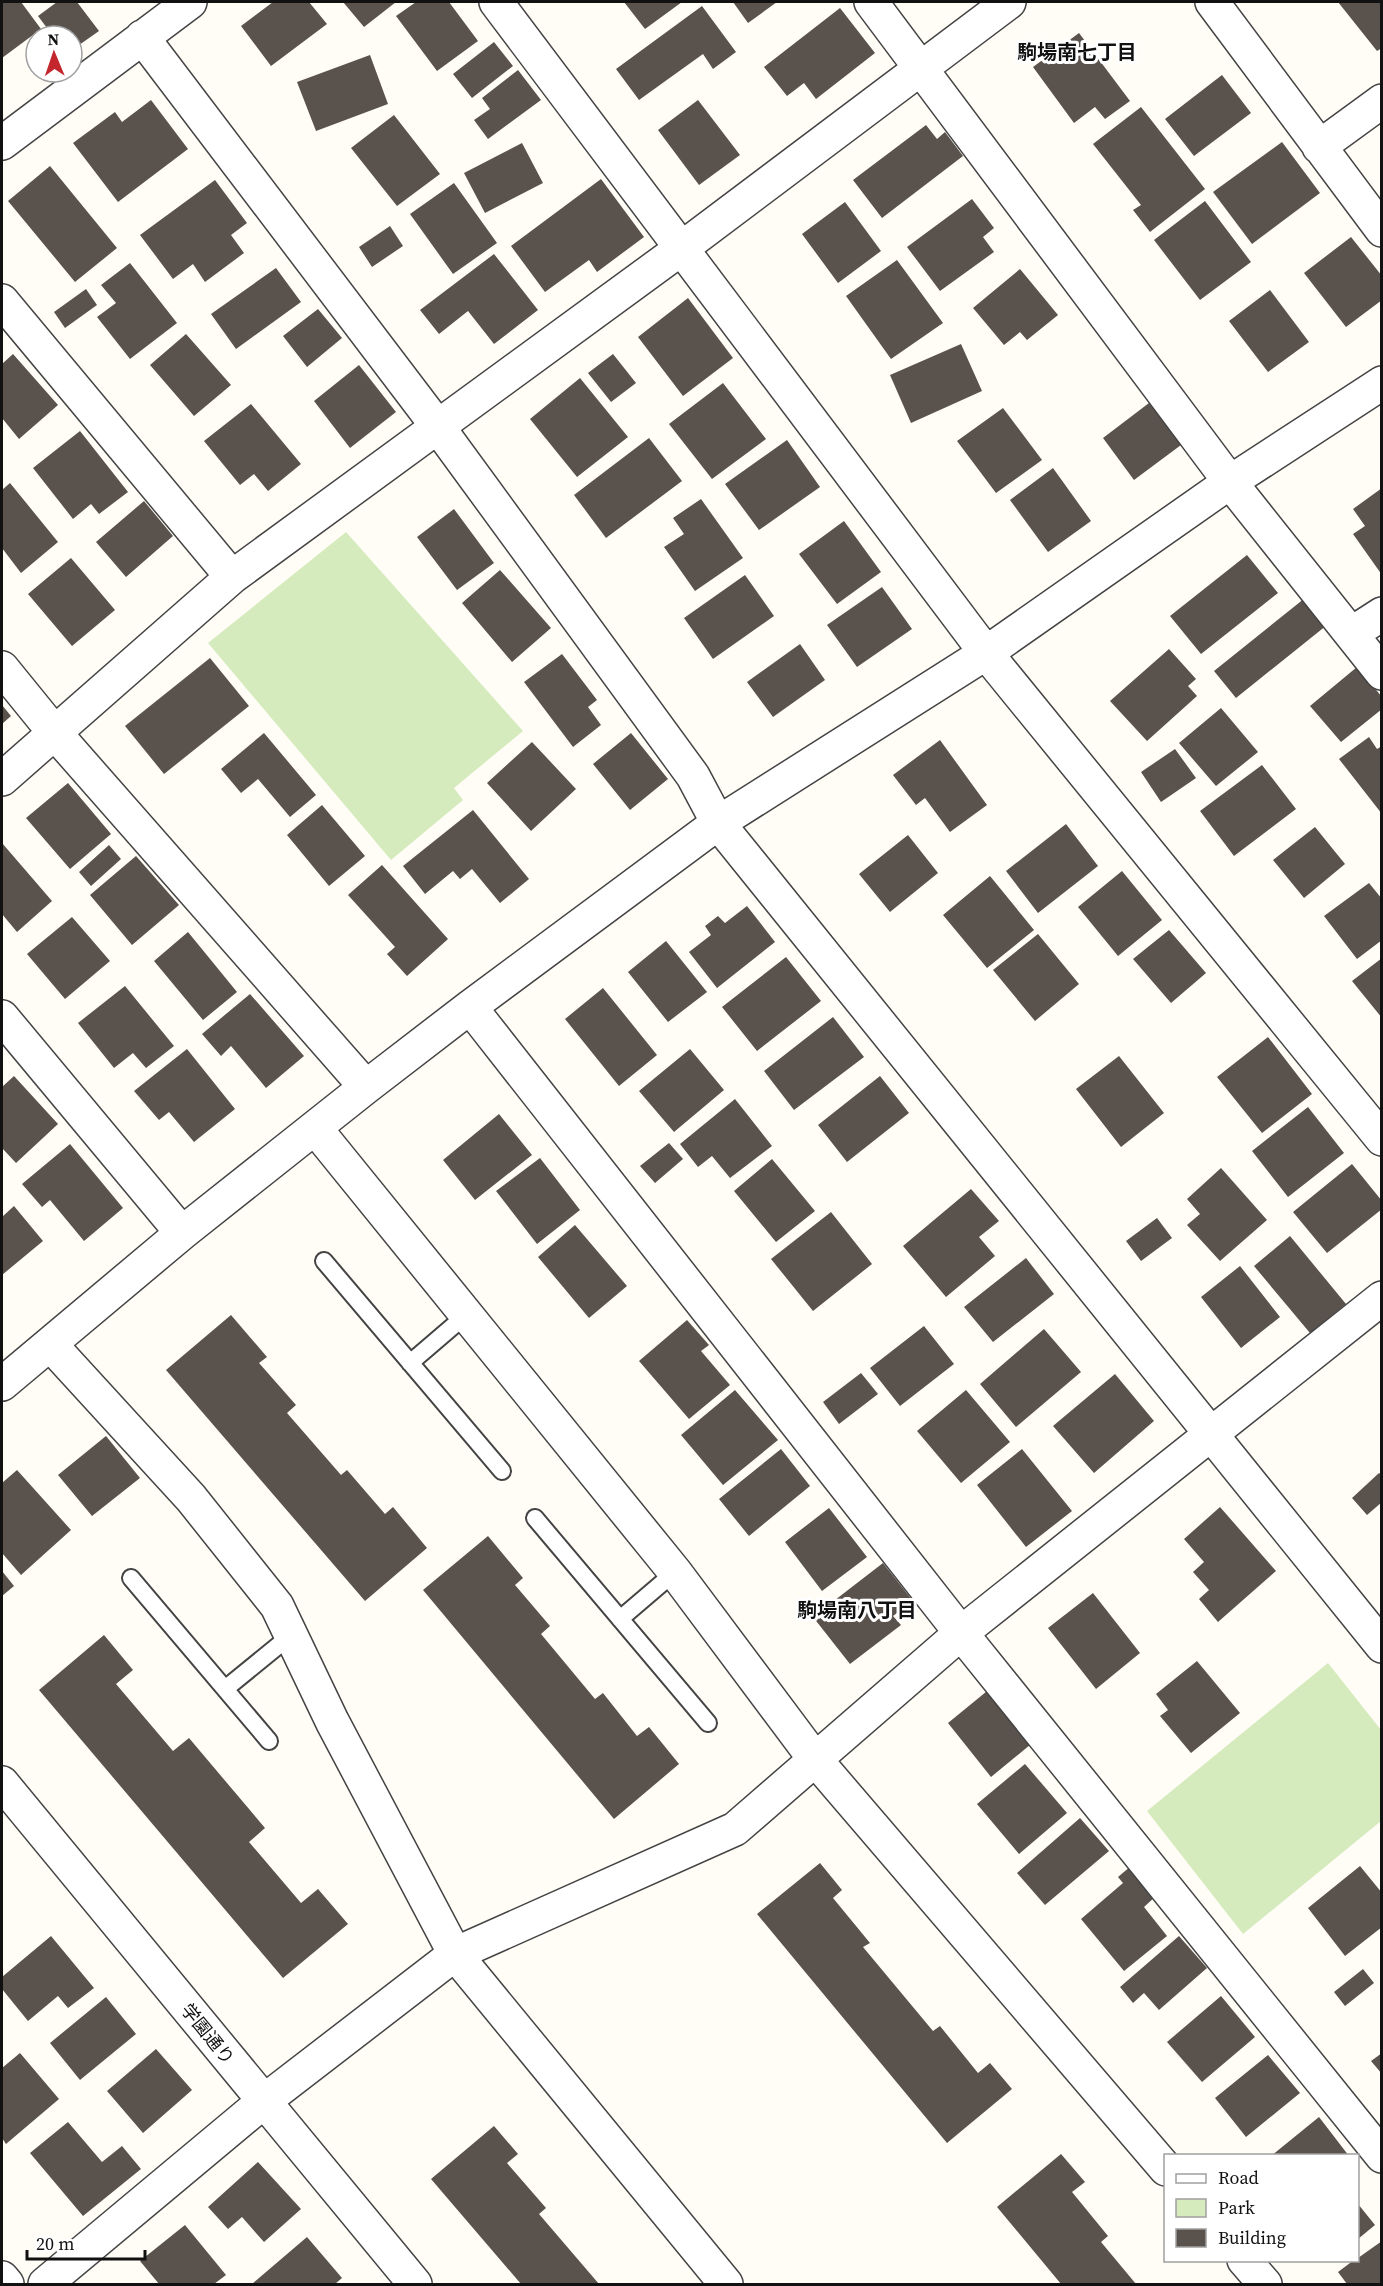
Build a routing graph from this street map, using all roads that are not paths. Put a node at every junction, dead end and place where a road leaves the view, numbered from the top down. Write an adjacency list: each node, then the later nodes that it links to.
1 (190, 2): 6 (street)
2 (496, 2): 12 (street)
3 (871, 2): 7 (street)
4 (1009, 2): 7 (street)
5 (1212, 2): 10 (street)
6 (142, 37): 9 (street); 15 (street)
7 (921, 67): 12 (street); 16 (street)
8 (1382, 101): 10 (street)
9 (2, 143)
10 (1319, 147): 11 (street)
11 (1382, 230)
12 (682, 248): 15 (street); 20 (street)
13 (2, 300): 17 (street)
14 (1382, 383): 16 (street)
15 (438, 427): 17 (street); 25 (street)
16 (1230, 482): 19 (street); 20 (street)
17 (232, 577): 23 (street)
18 (1382, 614): 19 (street)
19 (1351, 634): 22 (street)
20 (986, 653): 25 (street); 30 (street)
21 (2, 668): 23 (street)
22 (1382, 672)
23 (54, 732): 24 (street); 28 (street)
24 (2, 779)
25 (718, 823): 26 (street); 38 (street)
26 (470, 1007): 28 (street); 44 (street)
27 (2, 1017): 31 (street)
28 (366, 1087): 29 (street)
29 (315, 1128): 31 (street); 34 (street)
30 (1382, 1139)
31 (182, 1233): 35 (street)
32 (324, 1261): 36 (lane)
33 (1382, 1298): 38 (street)
34 (466, 1315): 36 (lane); 41 (street)
35 (50, 1344): 37 (street); 45 (street)
36 (411, 1363): 39 (lane)
37 (3, 1380)
38 (1211, 1435): 44 (street); 46 (street)
39 (502, 1471)
40 (534, 1518): 43 (lane)
41 (675, 1572): 43 (lane); 50 (street)
42 (131, 1578): 47 (lane)
43 (620, 1619): 48 (lane)
44 (961, 1633): 50 (street); 54 (street)
45 (290, 1636): 47 (lane); 52 (street)
46 (1382, 1646)
47 (225, 1689): 49 (lane)
48 (708, 1723)
49 (269, 1741)
50 (814, 1758): 52 (street); 55 (street)
51 (2, 1783): 53 (street, 学園通り)
52 (455, 1954): 53 (street); 61 (street)
53 (263, 2102): 59 (street); 60 (street, 学園通り)
54 (1382, 2156)
55 (1164, 2167)
56 (1246, 2262): 62 (street)
57 (2, 2278): 58 (street)
58 (7, 2284)
59 (45, 2284)
60 (415, 2284)
61 (726, 2284)
62 (1265, 2284)

